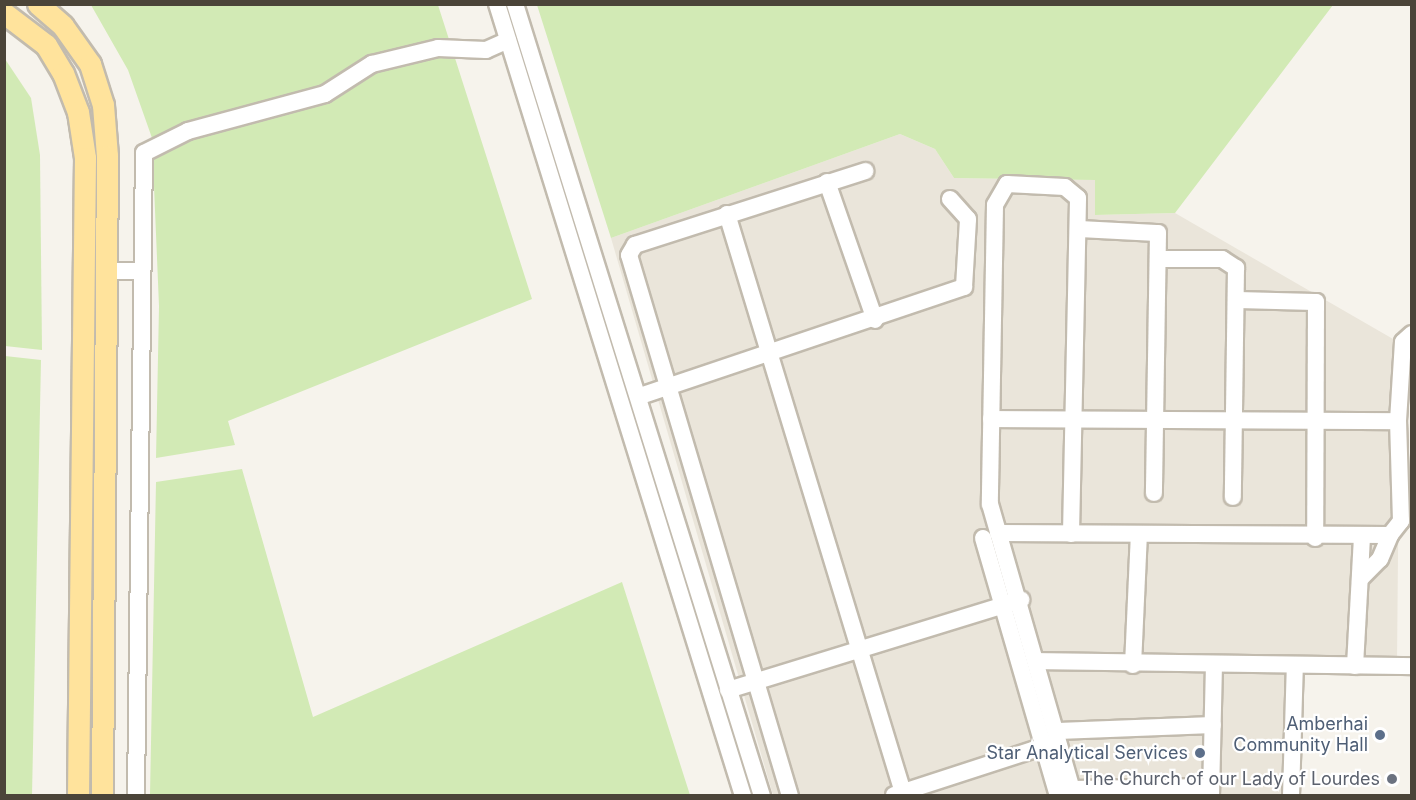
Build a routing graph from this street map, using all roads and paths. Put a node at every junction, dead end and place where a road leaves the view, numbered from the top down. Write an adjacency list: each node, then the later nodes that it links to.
1 (38, 4): 12 (main road)
2 (497, 4): 5 (street)
3 (515, 4): 19 (street)
4 (4, 13): 54 (main road)
5 (508, 40): 13 (street); 38 (street)
6 (865, 171): 7 (street)
7 (827, 182): 9 (street); 15 (street)
8 (950, 200): 15 (street)
9 (727, 214): 17 (street); 18 (street)
10 (1078, 229): 11 (street); 20 (street); 21 (street)
11 (1158, 259): 14 (street); 22 (street)
12 (106, 271): 13 (street); 55 (main road)
13 (142, 272): 56 (street)
14 (1236, 300): 24 (street); 25 (street)
15 (875, 320): 17 (street)
16 (1412, 334): 23 (street)
17 (770, 354): 18 (street); 39 (street)
18 (664, 388): 19 (street); 46 (street)
19 (640, 396): 37 (street)
20 (991, 419): 21 (street); 30 (street)
21 (1072, 420): 22 (street); 28 (street)
22 (1155, 421): 24 (street); 26 (street)
23 (1398, 421): 25 (street); 31 (street)
24 (1233, 422): 25 (street); 27 (street)
25 (1316, 423): 32 (street)
26 (1154, 493)
27 (1233, 497)
28 (1071, 534): 29 (street); 30 (street)
29 (1138, 535): 32 (street); 41 (street)
30 (991, 536): 35 (street); 36 (street)
31 (1390, 536): 33 (street); 34 (street)
32 (1315, 538): 33 (street)
33 (1362, 538): 34 (street)
34 (1360, 579): 44 (street)
35 (1021, 600): 36 (street); 40 (street)
36 (1002, 606): 39 (street); 50 (street)
37 (712, 633): 38 (street); 47 (street)
38 (695, 637): 57 (street)
39 (860, 650): 46 (street); 53 (street)
40 (1040, 661): 41 (street); 49 (street)
41 (1133, 665): 42 (street)
42 (1214, 665): 43 (street); 48 (street)
43 (1295, 665): 44 (street); 60 (street)
44 (1355, 666): 45 (street)
45 (1412, 666)
46 (755, 682): 47 (street); 59 (street)
47 (728, 690): 58 (street)
48 (1213, 725): 49 (street); 51 (street)
49 (1058, 731): 52 (street)
50 (1045, 746): 52 (street); 53 (street)
51 (1211, 791): 52 (street)
52 (1068, 793)
53 (900, 794)
54 (78, 795)
55 (102, 795)
56 (136, 795)
57 (744, 795)
58 (762, 795)
59 (790, 795)
60 (1292, 795)

